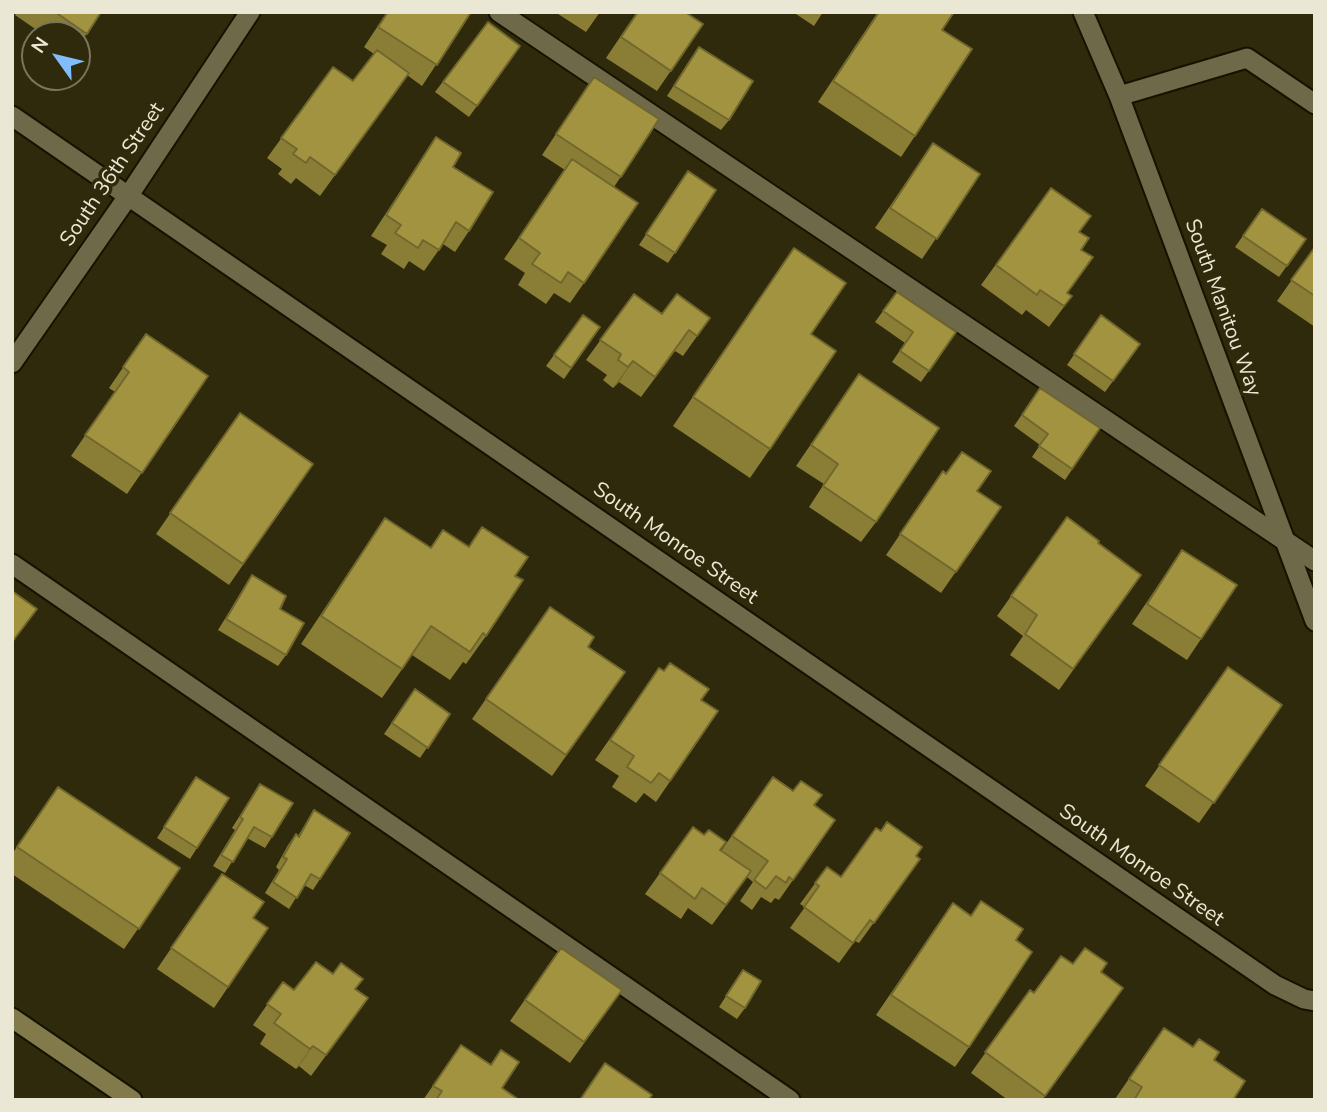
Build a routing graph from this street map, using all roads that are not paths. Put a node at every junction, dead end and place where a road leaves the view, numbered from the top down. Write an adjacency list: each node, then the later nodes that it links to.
1 (250, 12): 7 (street, South 36th Street)
2 (499, 12): 9 (street)
3 (1083, 12): 4 (street, South Manitou Way)
4 (1119, 96): 5 (street); 9 (street, South Manitou Way)
5 (1315, 104)
6 (12, 116): 7 (street, South Monroe Street)
7 (129, 195): 8 (street, South 36th Street); 13 (street, South Monroe Street)
8 (12, 363)
9 (1284, 540): 10 (street); 12 (street, South Manitou Way)
10 (1315, 561)
11 (12, 564): 16 (street)
12 (1315, 621)
13 (1315, 1001)
14 (12, 1018): 15 (main road)
15 (132, 1100)
16 (790, 1100)

